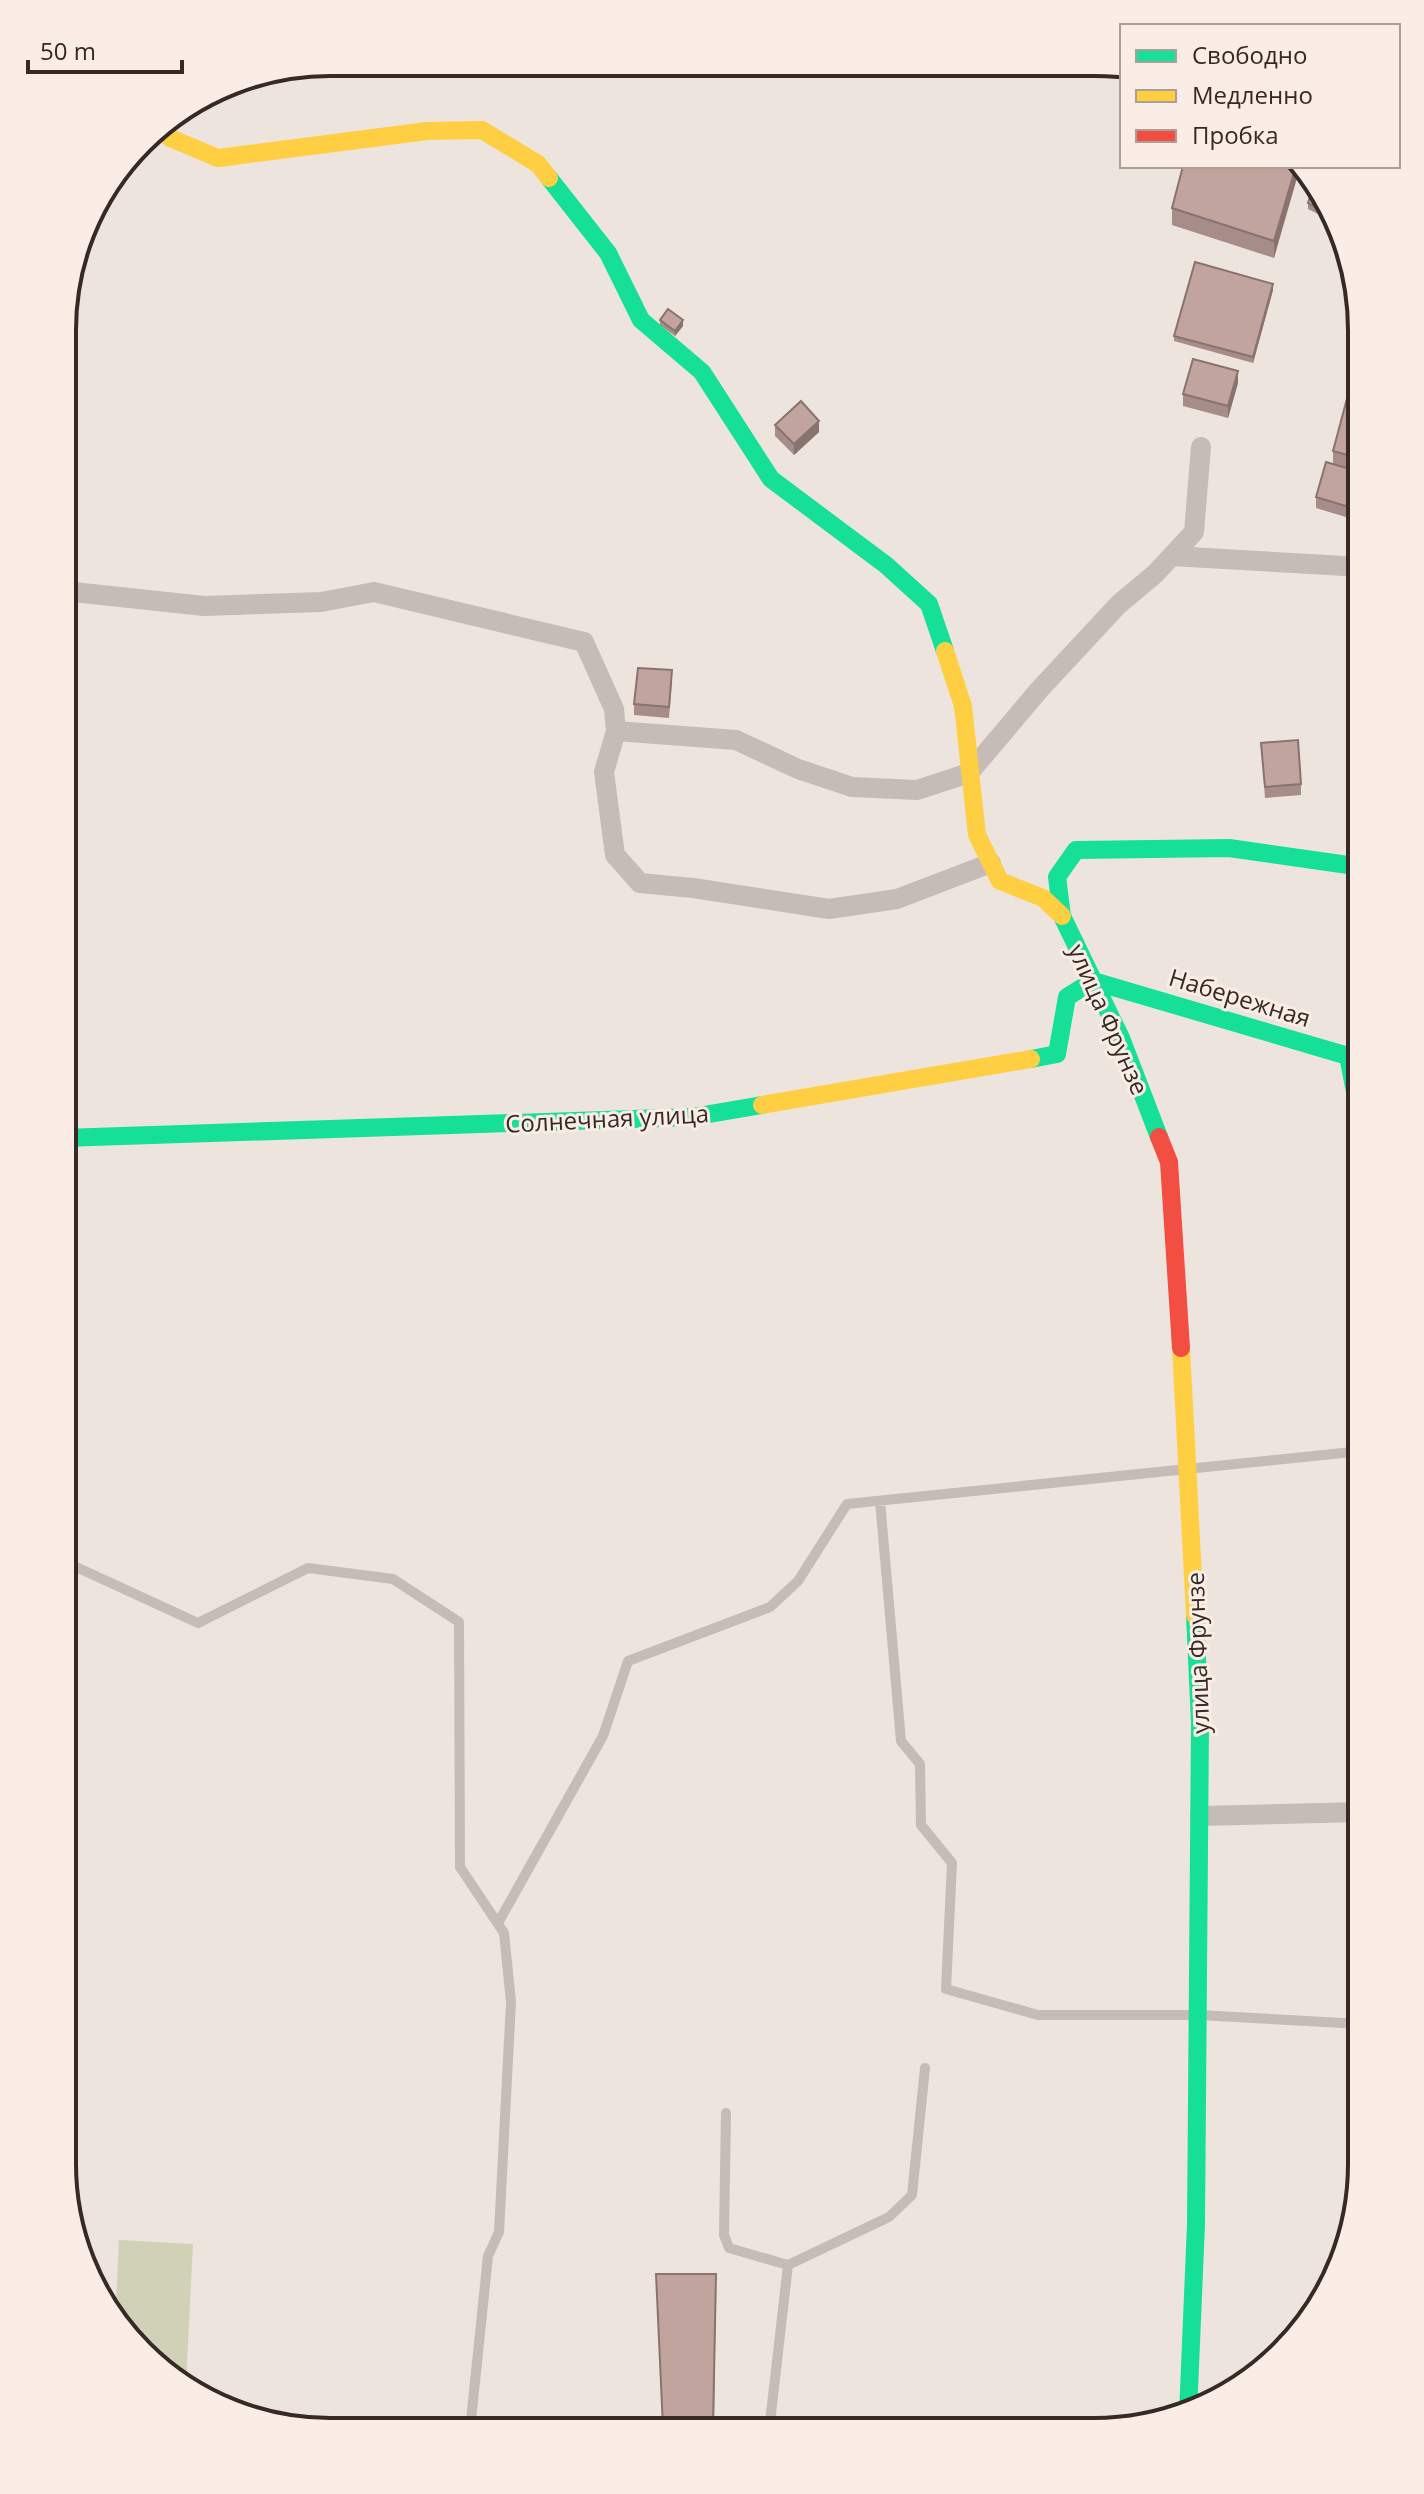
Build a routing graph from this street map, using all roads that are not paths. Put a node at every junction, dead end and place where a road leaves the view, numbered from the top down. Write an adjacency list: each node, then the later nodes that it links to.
1 (168, 135): 7 (street)
2 (1201, 447): 3 (street)
3 (1172, 556): 4 (street); 7 (street)
4 (1348, 563)
5 (76, 592): 6 (street)
6 (616, 731): 7 (street); 8 (street)
7 (969, 773): 8 (street)
8 (991, 863): 10 (street)
9 (1348, 865): 10 (street)
10 (1062, 916): 11 (street, улица Фрунзе)
11 (1093, 981): 12 (street, Набережная); 13 (street, Солнечная улица); 15 (street, улица Фрунзе)
12 (1348, 1056)
13 (76, 1138)
14 (1347, 1453): 15 (lane)
15 (1189, 1469): 16 (lane); 19 (street, улица Фрунзе)
16 (880, 1501): 20 (lane); 21 (lane)
17 (76, 1567): 20 (lane)
18 (1347, 1812): 19 (street)
19 (1200, 1816): 21 (street, улица Фрунзе)
20 (498, 1923): 27 (lane)
21 (1199, 2015): 22 (lane); 26 (street, улица Фрунзе)
22 (1347, 2023)
23 (925, 2068): 25 (lane)
24 (726, 2113): 25 (lane)
25 (788, 2265): 28 (lane)
26 (1189, 2399)
27 (471, 2418)
28 (770, 2418)

